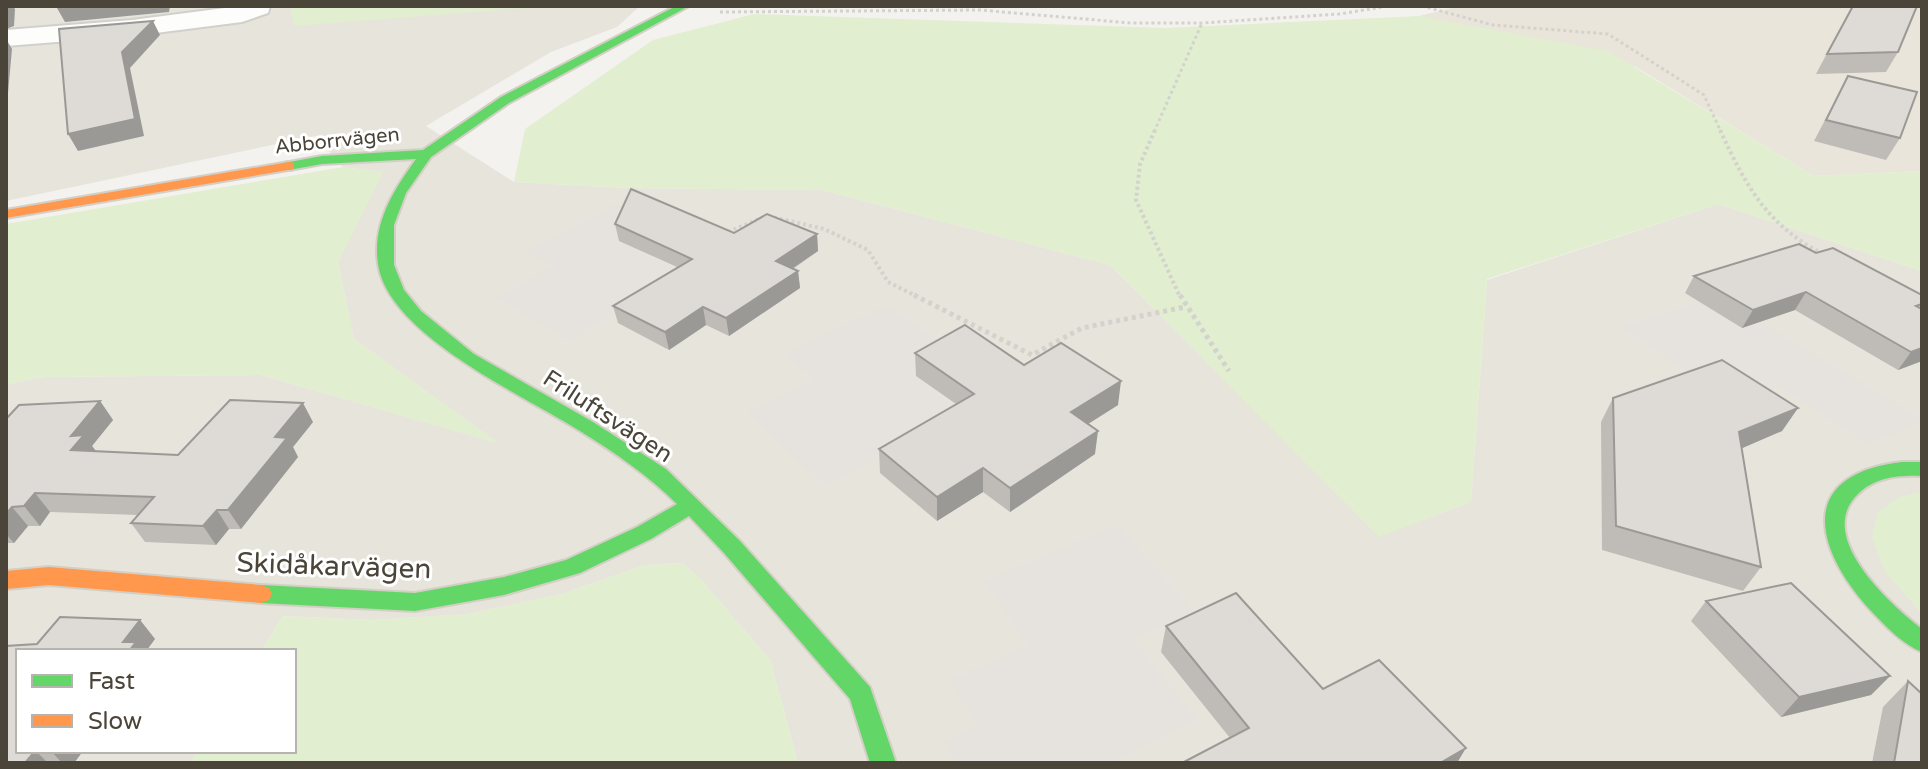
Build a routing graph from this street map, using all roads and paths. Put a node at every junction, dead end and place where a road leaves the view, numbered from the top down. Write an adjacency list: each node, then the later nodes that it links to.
1 (684, 6): 5 (street, Abborrvägen)
2 (1390, 6): 6 (path)
3 (1422, 6): 11 (path)
4 (259, 8): 7 (street)
5 (659, 19): 6 (path); 8 (street, Abborrvägen)
6 (1202, 23): 12 (path)
7 (6, 38)
8 (426, 154): 9 (street, Abborrvägen); 15 (street, Friluftsvägen)
9 (6, 214)
10 (728, 232): 12 (path)
11 (1832, 259)
12 (1185, 307): 13 (path)
13 (1229, 371)
14 (1922, 469): 17 (street)
15 (690, 506): 16 (street, Skidåkarvägen); 18 (street, Friluftsvägen)
16 (6, 580)
17 (1922, 642)
18 (883, 763)

